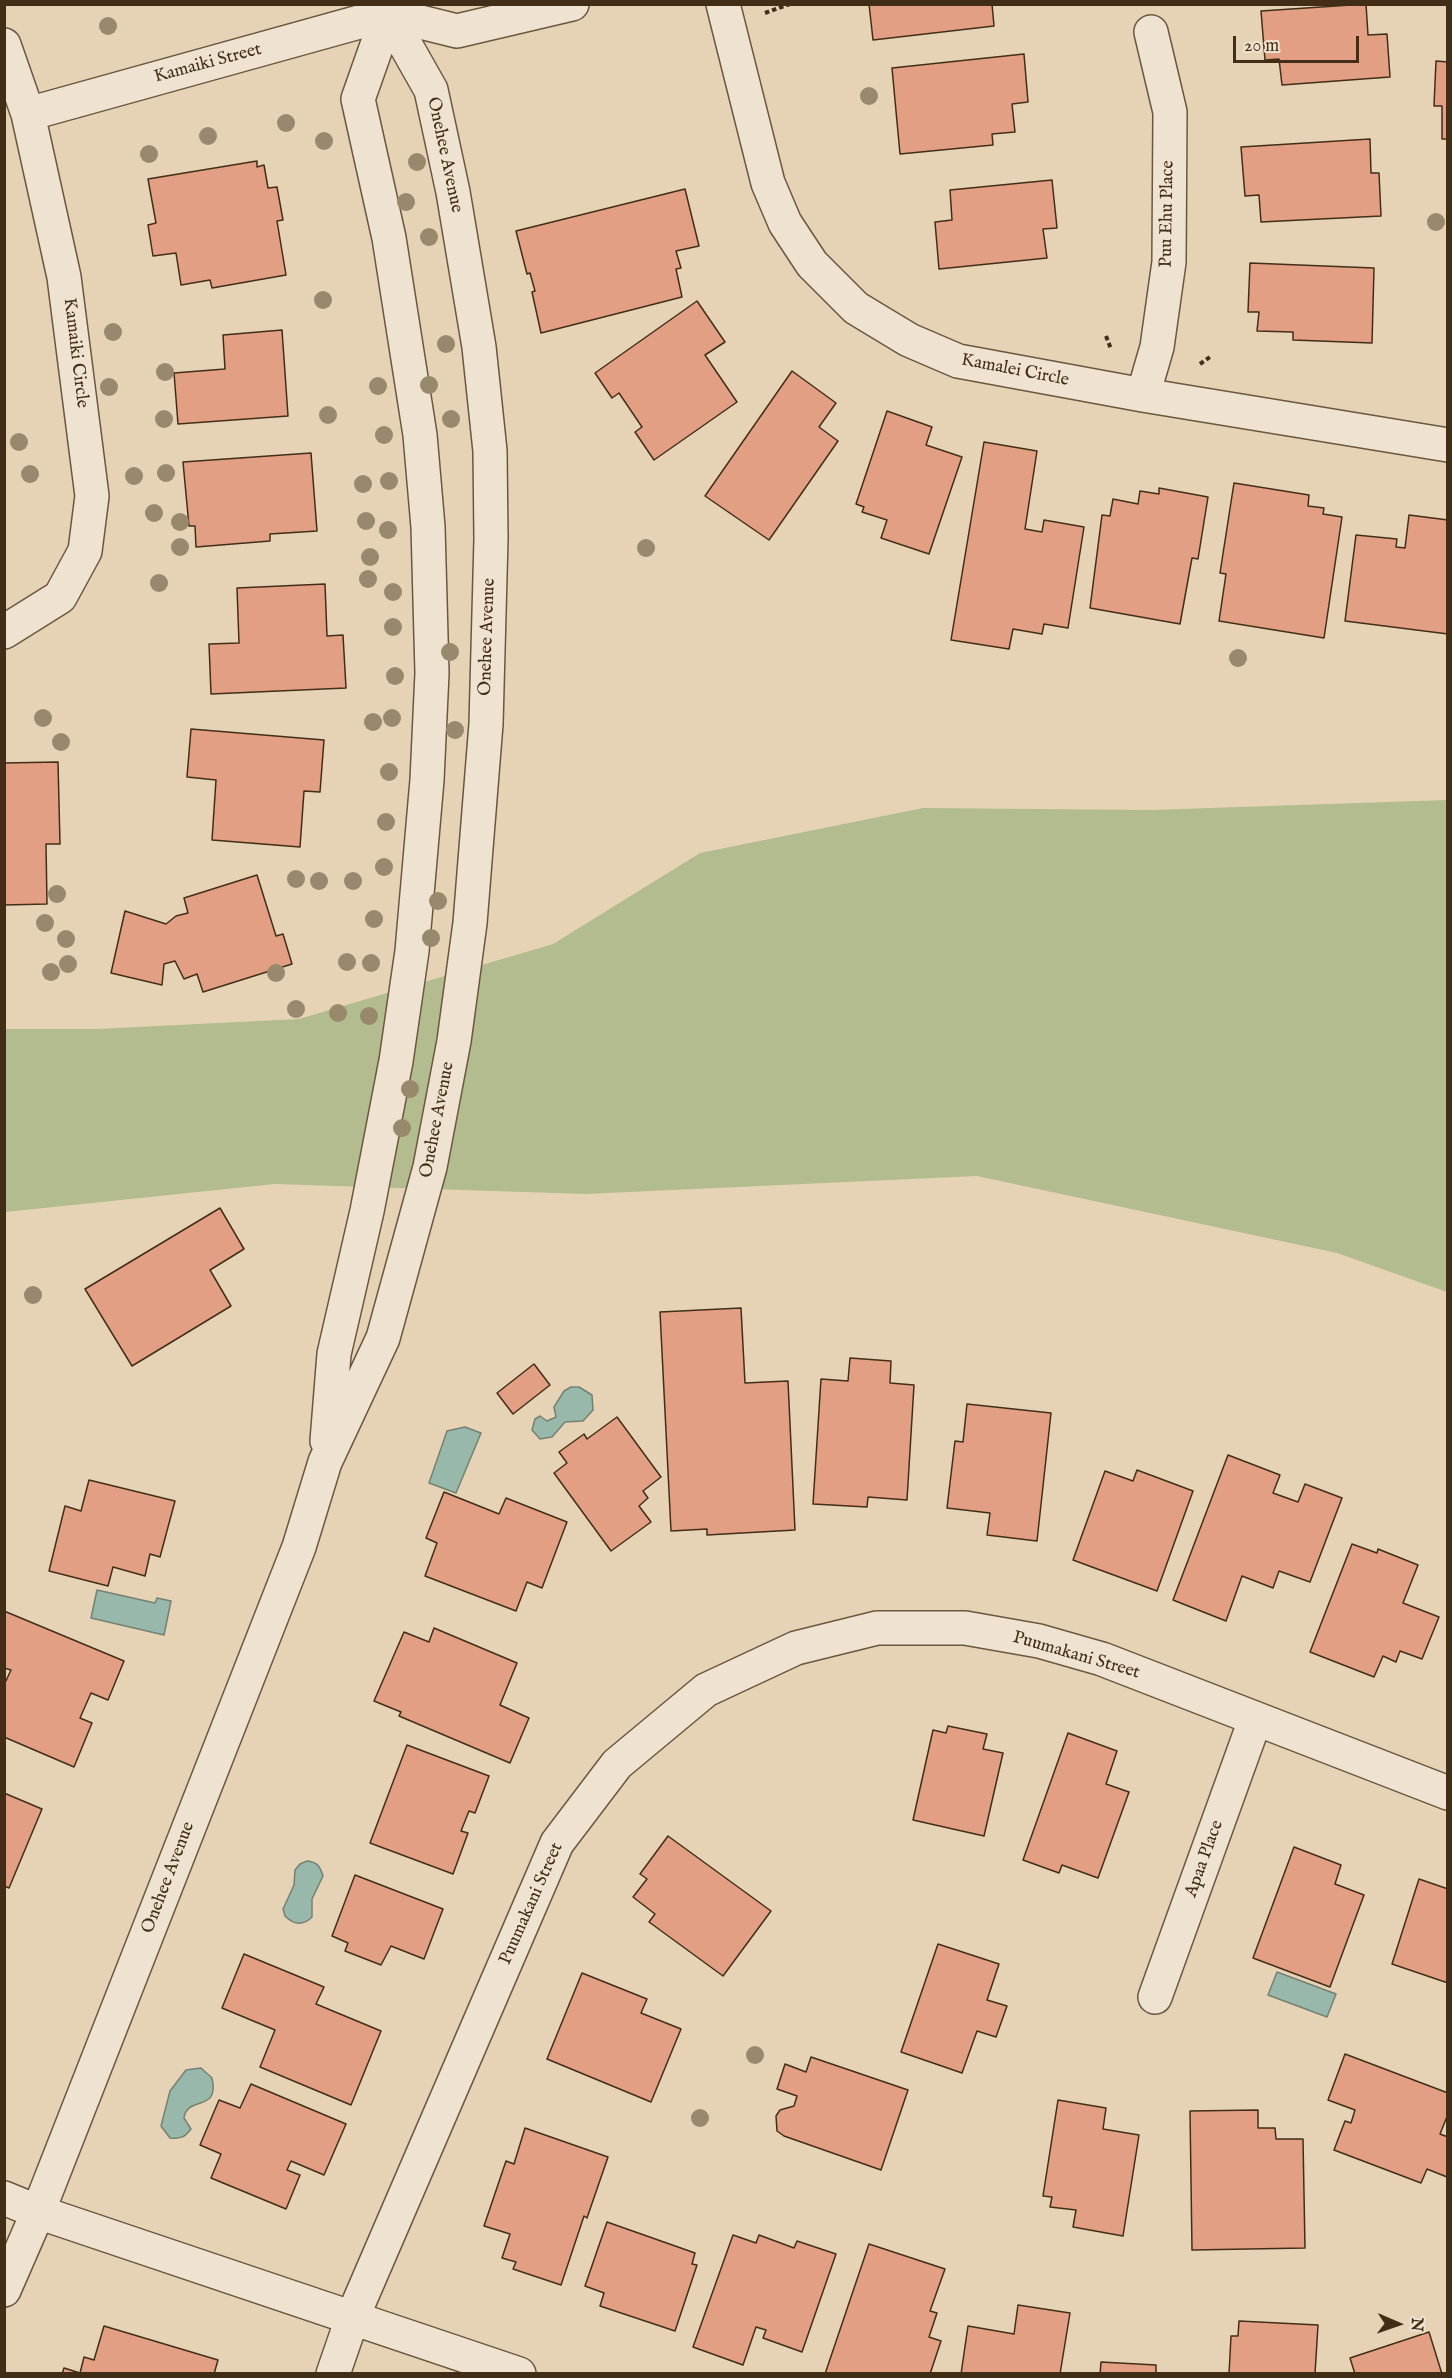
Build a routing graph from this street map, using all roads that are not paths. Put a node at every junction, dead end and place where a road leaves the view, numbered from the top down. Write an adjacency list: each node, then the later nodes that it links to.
1 (572, 4): 3 (street)
2 (723, 4): 7 (street, Kamalei Circle)
3 (393, 9): 6 (street, Kamaiki Street); 10 (street, Onehee Avenue); 10 (street, Onehee Avenue)
4 (1151, 32): 7 (street, Puu Ehu Place)
5 (4, 45): 6 (street, Kamaiki Circle)
6 (28, 114): 9 (street, Kamaiki Circle)
7 (1143, 395): 8 (street, Kamalei Circle)
8 (1448, 445)
9 (4, 632)
10 (325, 1462): 15 (street, Onehee Avenue)
11 (1255, 1720): 12 (street, Puumakani Street); 13 (street, Apaa Place); 17 (street, Puumakani Street)
12 (1448, 1793)
13 (1155, 1997)
14 (4, 2198): 15 (street)
15 (38, 2212): 16 (street, Onehee Avenue); 17 (street)
16 (4, 2290)
17 (352, 2316): 18 (street, Puumakani Street); 19 (street)
18 (333, 2373)
19 (519, 2373)

